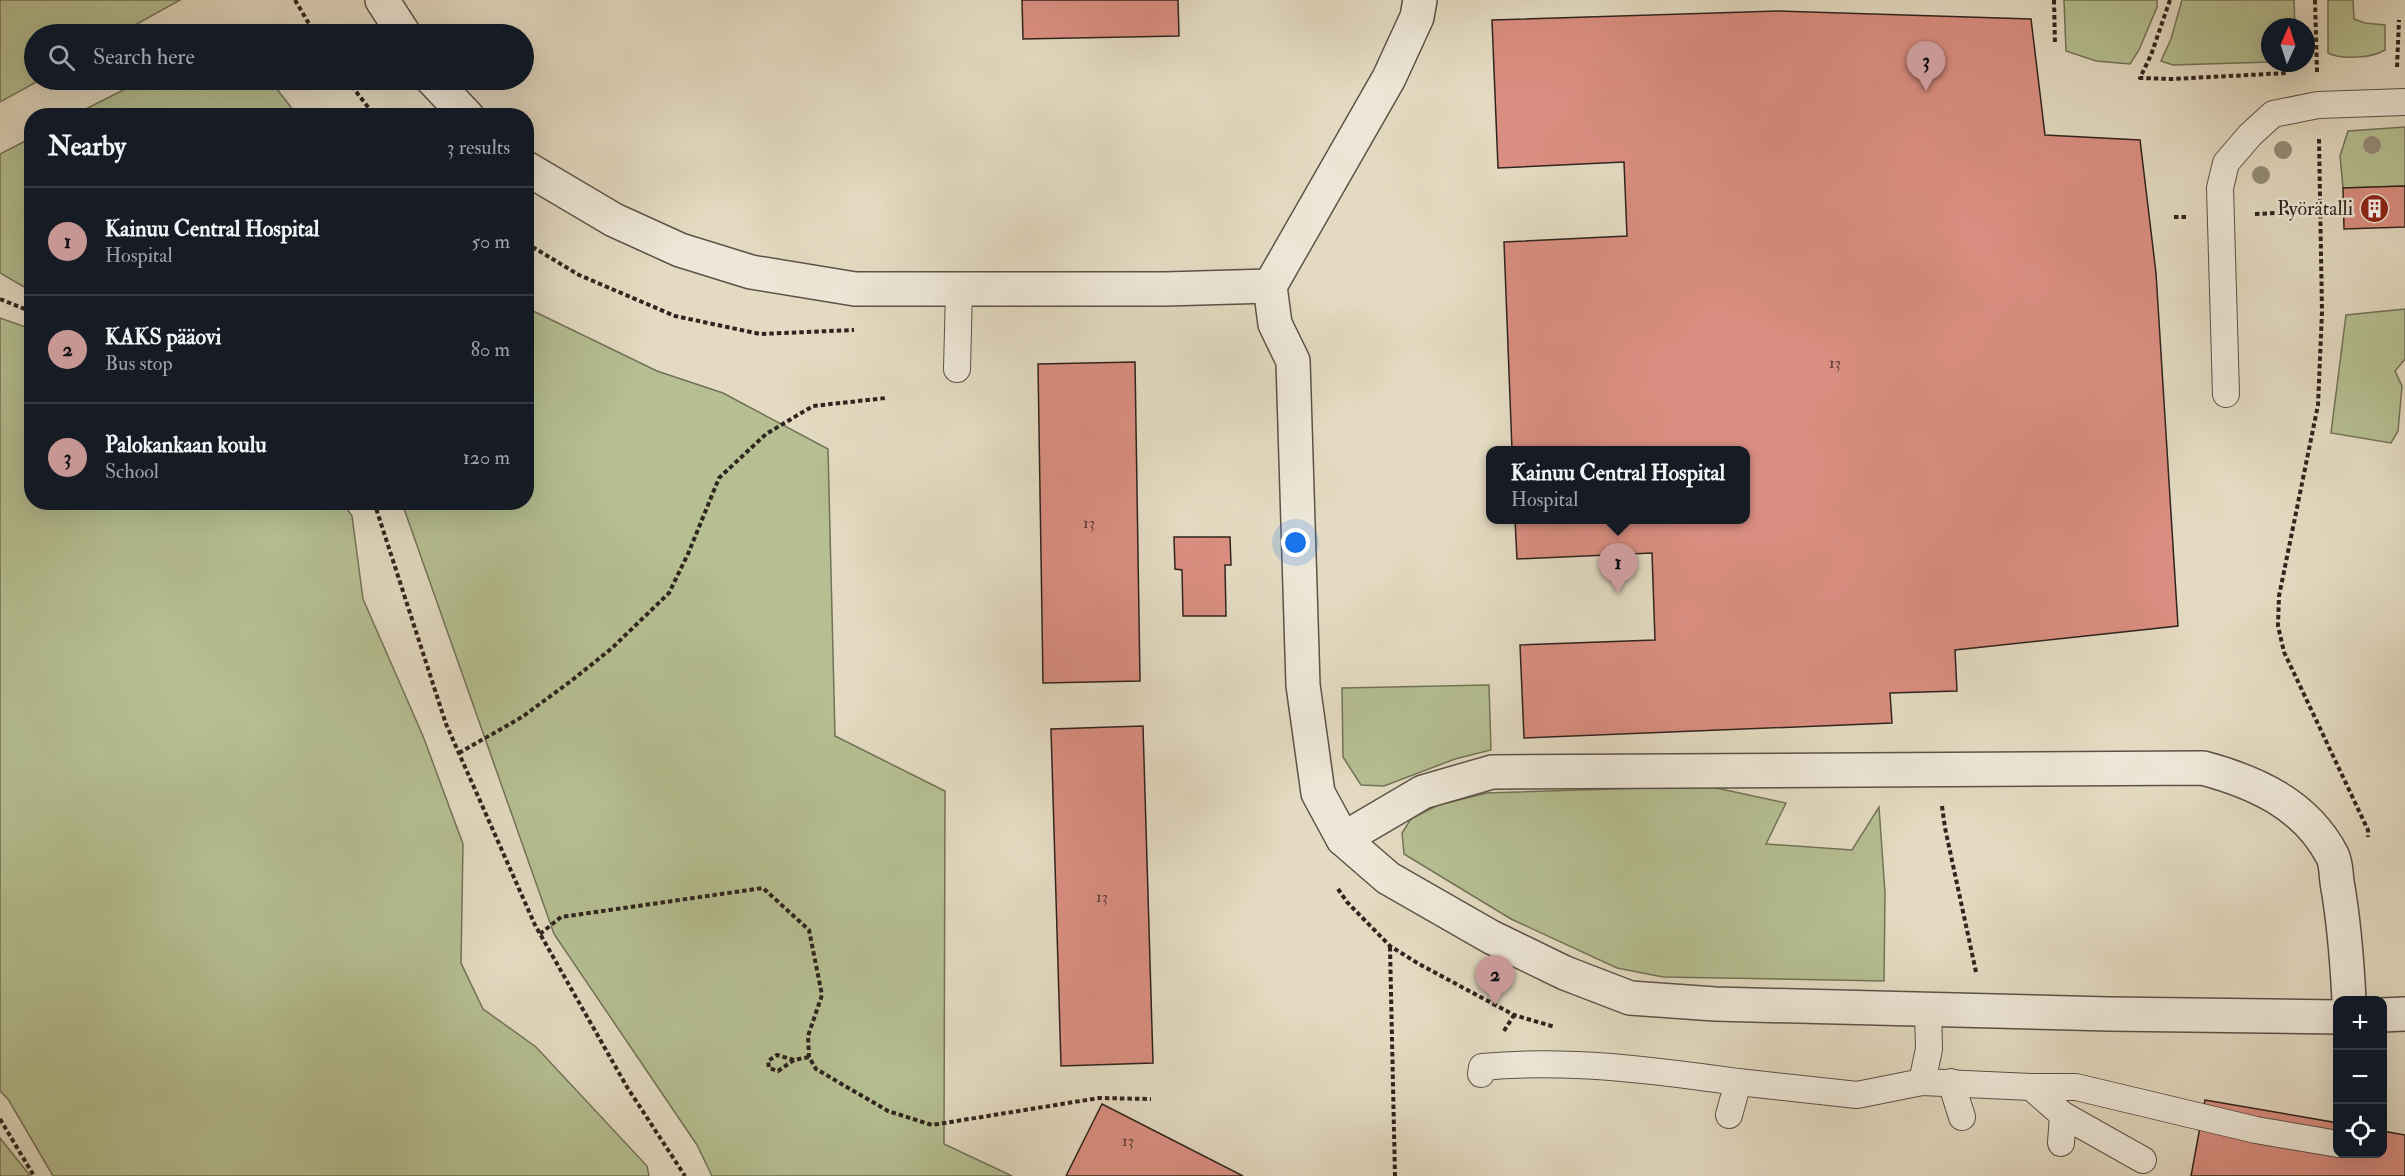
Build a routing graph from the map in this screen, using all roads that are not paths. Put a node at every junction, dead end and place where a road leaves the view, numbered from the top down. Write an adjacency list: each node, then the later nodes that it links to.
1 (382, 0): 3 (street)
2 (1420, 0): 8 (street)
3 (398, 24)
4 (442, 90): 6 (street)
5 (2405, 102): 11 (lane)
6 (459, 108)
7 (534, 173): 9 (street)
8 (1270, 286): 9 (street); 12 (street)
9 (958, 290): 10 (lane)
10 (957, 369)
11 (2226, 394)
12 (1343, 839): 13 (street); 14 (street)
13 (2349, 996)
14 (1928, 1009): 17 (street); 20 (lane)
15 (2405, 1014): 16 (street)
16 (2387, 1015)
17 (2333, 1017)
18 (1481, 1074): 19 (lane)
19 (1738, 1082): 20 (lane); 23 (lane)
20 (1922, 1082): 21 (lane)
21 (1951, 1082): 22 (lane); 25 (lane)
22 (2031, 1087): 24 (lane); 27 (lane)
23 (1729, 1115)
24 (2063, 1115): 26 (lane); 28 (lane)
25 (1962, 1117)
26 (2061, 1143)
27 (2333, 1143)
28 (2143, 1160)

